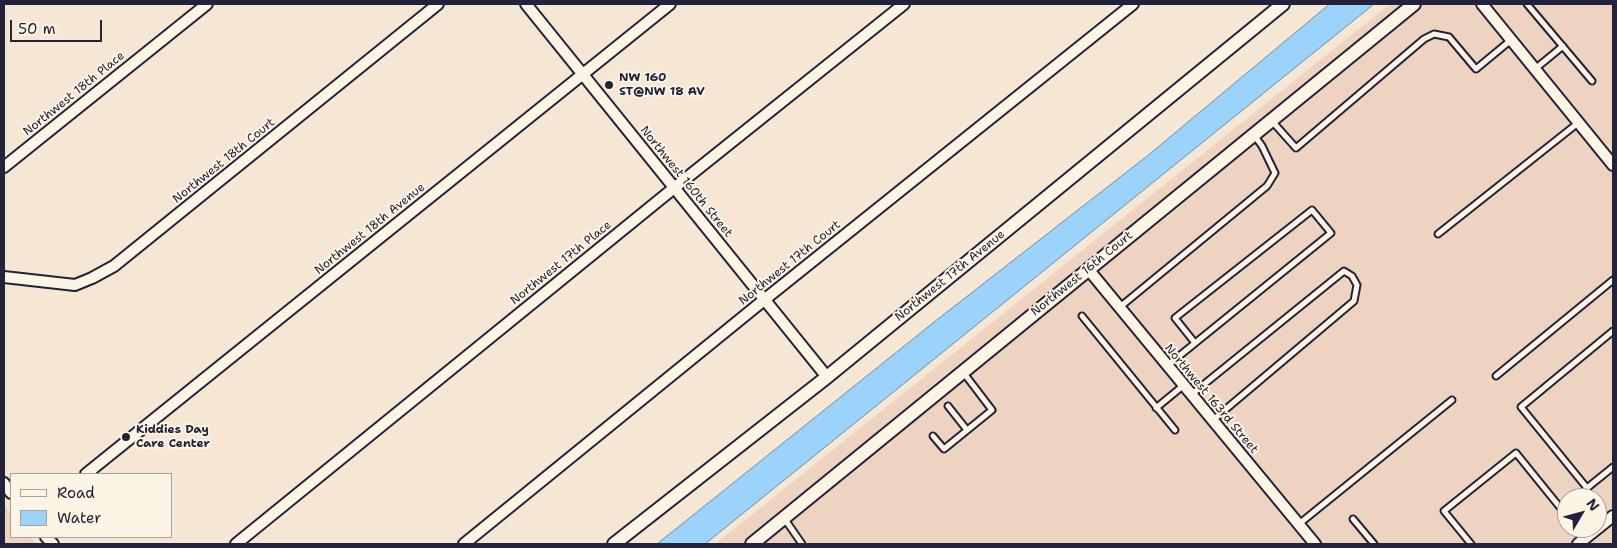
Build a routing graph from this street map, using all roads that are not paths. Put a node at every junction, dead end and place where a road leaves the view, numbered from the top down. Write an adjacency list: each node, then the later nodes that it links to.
1 (207, 4): 20 (street, Northwest 18th Place)
2 (438, 4): 24 (street, Northwest 18th Court)
3 (526, 4): 14 (street, Northwest 160th Street)
4 (670, 4): 14 (street, Northwest 18th Avenue)
5 (904, 4): 21 (street, Northwest 17th Place)
6 (1134, 4): 26 (street, Northwest 17th Court)
7 (1414, 4): 16 (street, Northwest 16th Court)
8 (1482, 4): 11 (street)
9 (1527, 4): 12 (lane)
10 (1276, 6): 34 (street, Northwest 17th Avenue)
11 (1511, 40): 13 (street); 16 (lane)
12 (1563, 46): 13 (lane); 15 (lane)
13 (1535, 69): 17 (street)
14 (583, 74): 21 (street, Northwest 160th Street); 45 (street, Northwest 18th Avenue)
15 (1592, 81)
16 (1271, 120): 18 (street, Northwest 16th Court)
17 (1578, 122): 19 (street); 22 (lane)
18 (1253, 134): 23 (street, Northwest 16th Court); 27 (lane)
19 (1613, 165)
20 (4, 167)
21 (674, 188): 26 (street, Northwest 160th Street); 52 (street, Northwest 17th Place)
22 (1438, 234)
23 (1088, 269): 27 (street, Northwest 163rd Street); 32 (street, Northwest 16th Court)
24 (4, 277)
25 (1613, 280): 33 (lane)
26 (764, 300): 34 (street, Northwest 160th Street); 53 (street, Northwest 17th Court)
27 (1119, 307): 31 (street, Northwest 163rd Street)
28 (1082, 316): 39 (lane)
29 (1613, 331): 44 (lane)
30 (1195, 343): 30 (lane); 31 (lane)
31 (1168, 365): 35 (street, Northwest 163rd Street)
32 (962, 372): 41 (lane); 48 (street, Northwest 16th Court)
33 (1496, 376)
34 (826, 377): 54 (street, Northwest 17th Avenue)
35 (1184, 385): 36 (street, Northwest 163rd Street); 39 (lane)
36 (1192, 394): 40 (street, Northwest 163rd Street); 40 (lane)
37 (1452, 400): 50 (lane)
38 (948, 406): 41 (lane)
39 (1156, 408): 42 (lane)
40 (1213, 420): 50 (street, Northwest 163rd Street)
41 (967, 430): 43 (lane)
42 (1175, 430)
43 (933, 436)
44 (1613, 467)
45 (87, 473)
46 (1557, 504): 59 (lane)
47 (1613, 516): 51 (street)
48 (784, 518): 55 (street, Northwest 16th Court); 56 (lane)
49 (1353, 519): 58 (lane)
50 (1298, 524): 57 (street, Northwest 163rd Street)
51 (1582, 541)
52 (236, 544)
53 (464, 544)
54 (614, 544)
55 (752, 544)
56 (802, 544)
57 (1315, 544)
58 (1374, 544)
59 (1471, 544)

